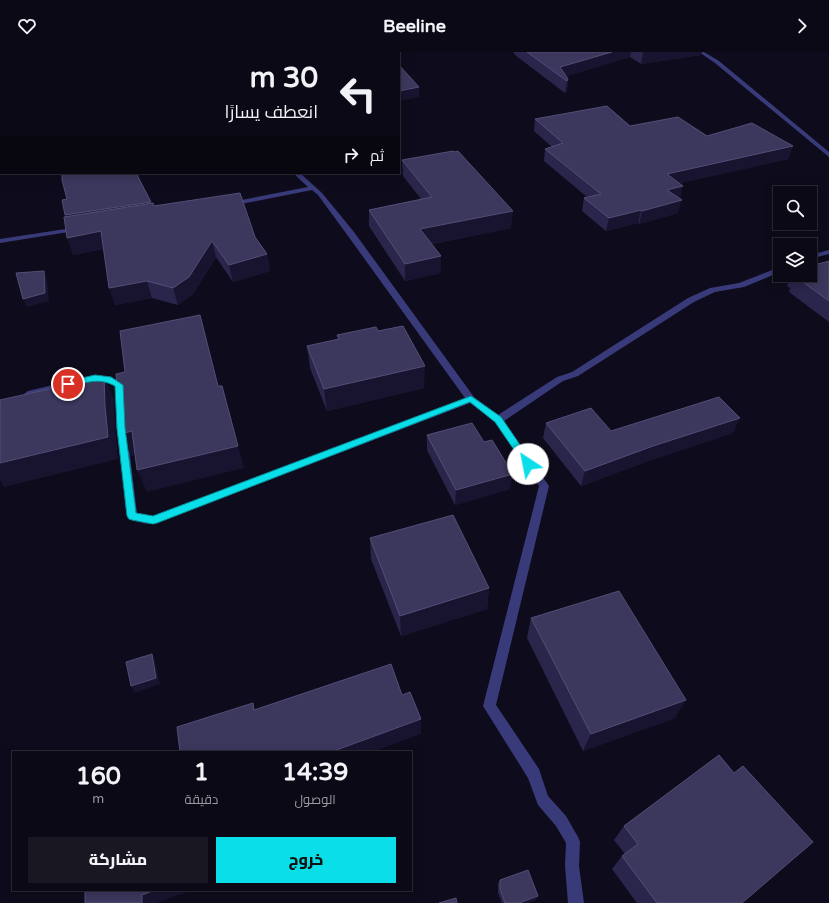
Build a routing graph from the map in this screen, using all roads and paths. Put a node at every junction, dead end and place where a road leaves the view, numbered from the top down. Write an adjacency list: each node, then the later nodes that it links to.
1 (701, 52): 2 (street)
2 (829, 155)
3 (297, 174): 4 (street)
4 (313, 188): 5 (street); 12 (street)
5 (222, 206)
6 (84, 228): 7 (street)
7 (0, 241)
8 (829, 252): 9 (street)
9 (817, 255)
10 (773, 272): 13 (street)
11 (22, 395): 12 (street)
12 (471, 399): 13 (street)
13 (498, 420): 14 (street)
14 (576, 903)

